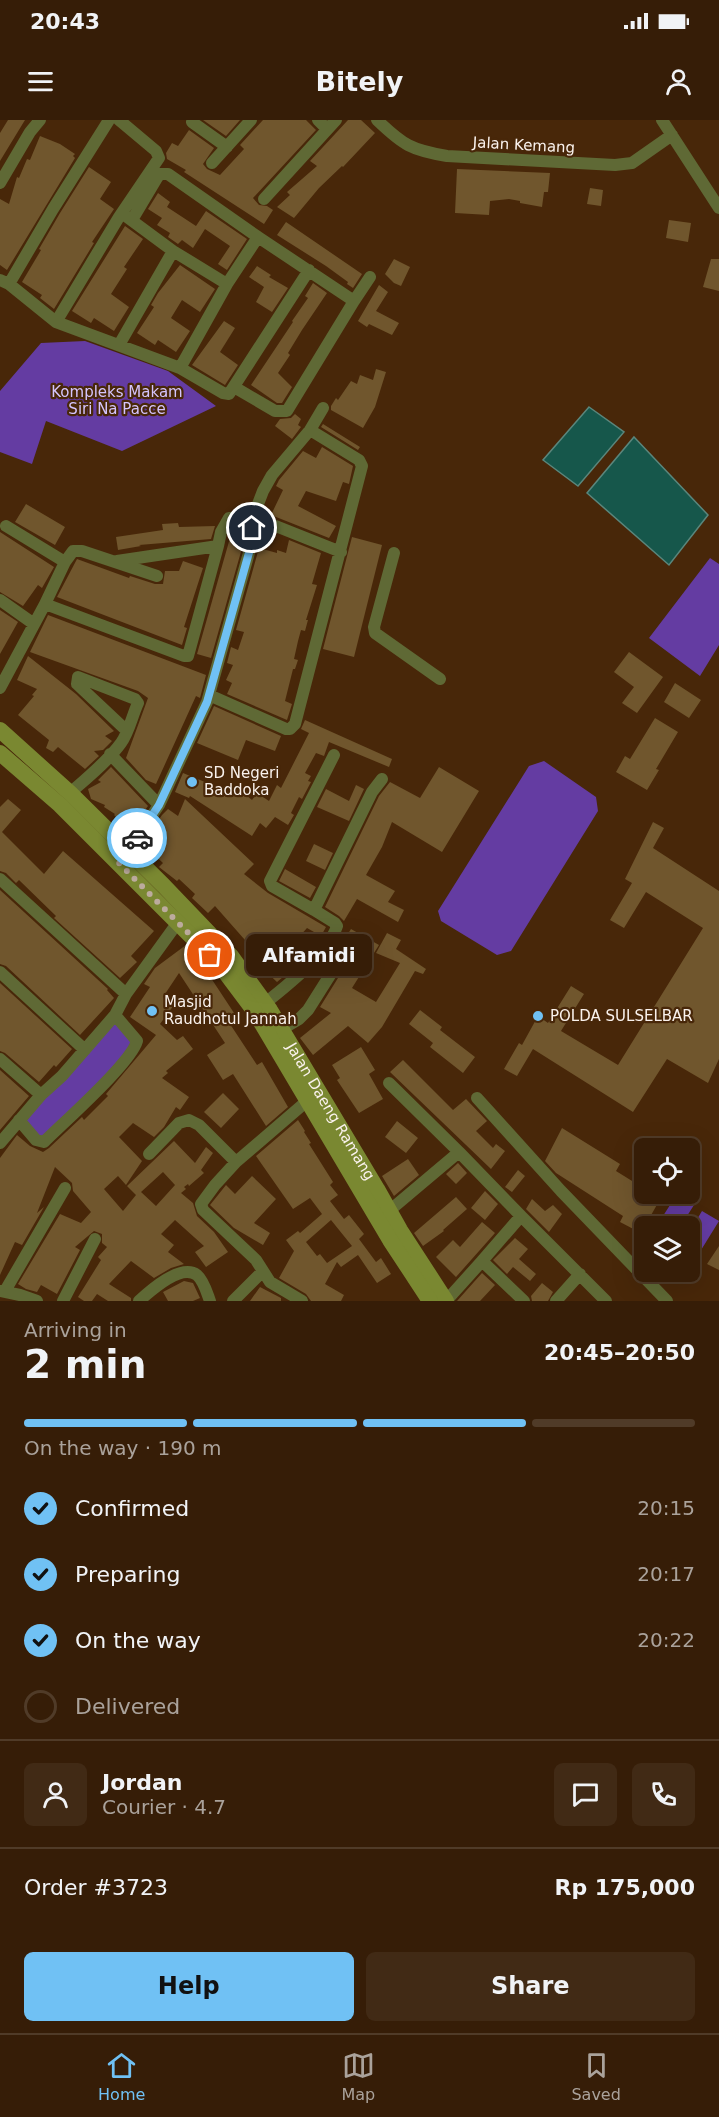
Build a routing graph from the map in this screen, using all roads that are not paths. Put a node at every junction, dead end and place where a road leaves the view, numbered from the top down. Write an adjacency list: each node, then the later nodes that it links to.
1 (40, 120): 12 (street)
2 (109, 120): 20 (street)
3 (119, 120): 15 (street)
4 (251, 120): 10 (street)
5 (377, 120): 9 (street, Jalan Kemang)
6 (663, 120): 9 (street)
7 (192, 122): 10 (street)
8 (327, 123): 13 (street)
9 (672, 135): 14 (street)
10 (227, 147): 11 (street)
11 (212, 163)
12 (0, 183)
13 (264, 199)
14 (719, 208)
15 (126, 217): 16 (street); 17 (street); 23 (street)
16 (258, 237): 18 (street); 21 (street)
17 (173, 251): 21 (street); 24 (street)
18 (309, 270): 22 (street); 26 (street)
19 (369, 277): 22 (street)
20 (5, 282): 23 (street)
21 (227, 284): 25 (street)
22 (354, 301): 26 (street)
23 (56, 322): 24 (street)
24 (119, 345): 25 (street)
25 (180, 368): 26 (street)
26 (234, 387)
27 (323, 408): 28 (street)
28 (310, 430): 29 (street); 32 (street)
29 (253, 517): 31 (street); 32 (street); 42 (street)
30 (6, 526): 35 (street)
31 (218, 546): 34 (street); 38 (street)
32 (341, 552): 42 (street)
33 (394, 553): 40 (street)
34 (117, 561): 35 (street); 36 (street)
35 (65, 562): 38 (street)
36 (157, 576)
37 (0, 600): 39 (street)
38 (45, 604): 39 (street)
39 (34, 624): 41 (street)
40 (440, 679)
41 (0, 688)
42 (209, 695): 52 (street)
43 (0, 730): 45 (main road, Jalan Daeng Ramang)
44 (127, 731): 44 (street); 47 (street)
45 (25, 752): 49 (street); 51 (main road, Jalan Daeng Ramang)
46 (0, 753): 49 (main road, Jalan Daeng Ramang)
47 (110, 754): 51 (street); 52 (street)
48 (334, 755): 55 (street)
49 (13, 765): 53 (main road, Jalan Daeng Ramang)
50 (382, 779): 55 (street)
51 (70, 792): 53 (main road, Jalan Daeng Ramang)
52 (159, 805): 53 (street)
53 (123, 856): 56 (main road, Jalan Daeng Ramang)
54 (0, 879): 59 (street)
55 (314, 910): 60 (street)
56 (182, 916): 59 (street); 60 (main road, Jalan Daeng Ramang)
57 (344, 953): 62 (street)
58 (0, 972): 63 (street)
59 (126, 994): 61 (street)
60 (260, 1008): 62 (main road, Jalan Daeng Ramang); 67 (main road, Jalan Daeng Ramang)
61 (115, 1015): 63 (street); 69 (street)
62 (282, 1029): 67 (main road, Jalan Daeng Ramang)
63 (85, 1050): 66 (street)
64 (0, 1059): 66 (street)
65 (389, 1083): 71 (street)
66 (41, 1095): 69 (street)
67 (313, 1096): 73 (street); 75 (main road, Jalan Daeng Ramang); 88 (main road, Jalan Daeng Ramang)
68 (477, 1098): 93 (street)
69 (19, 1120): 70 (street)
70 (0, 1143)
71 (459, 1152): 75 (street); 76 (street)
72 (149, 1154): 73 (street)
73 (236, 1162): 79 (street)
74 (64, 1188): 81 (street)
75 (388, 1211): 89 (main road, Jalan Daeng Ramang)
76 (521, 1216): 78 (street); 80 (street)
77 (95, 1239): 83 (street)
78 (482, 1261): 89 (street); 90 (street)
79 (263, 1270): 86 (street); 87 (street)
80 (580, 1274): 91 (street); 92 (street)
81 (2, 1291): 82 (street)
82 (37, 1301)
83 (63, 1301)
84 (140, 1301): 85 (street)
85 (210, 1301)
86 (233, 1301)
87 (302, 1301)
88 (430, 1301)
89 (446, 1301)
90 (524, 1301)
91 (556, 1301)
92 (606, 1301)
93 (667, 1301)

